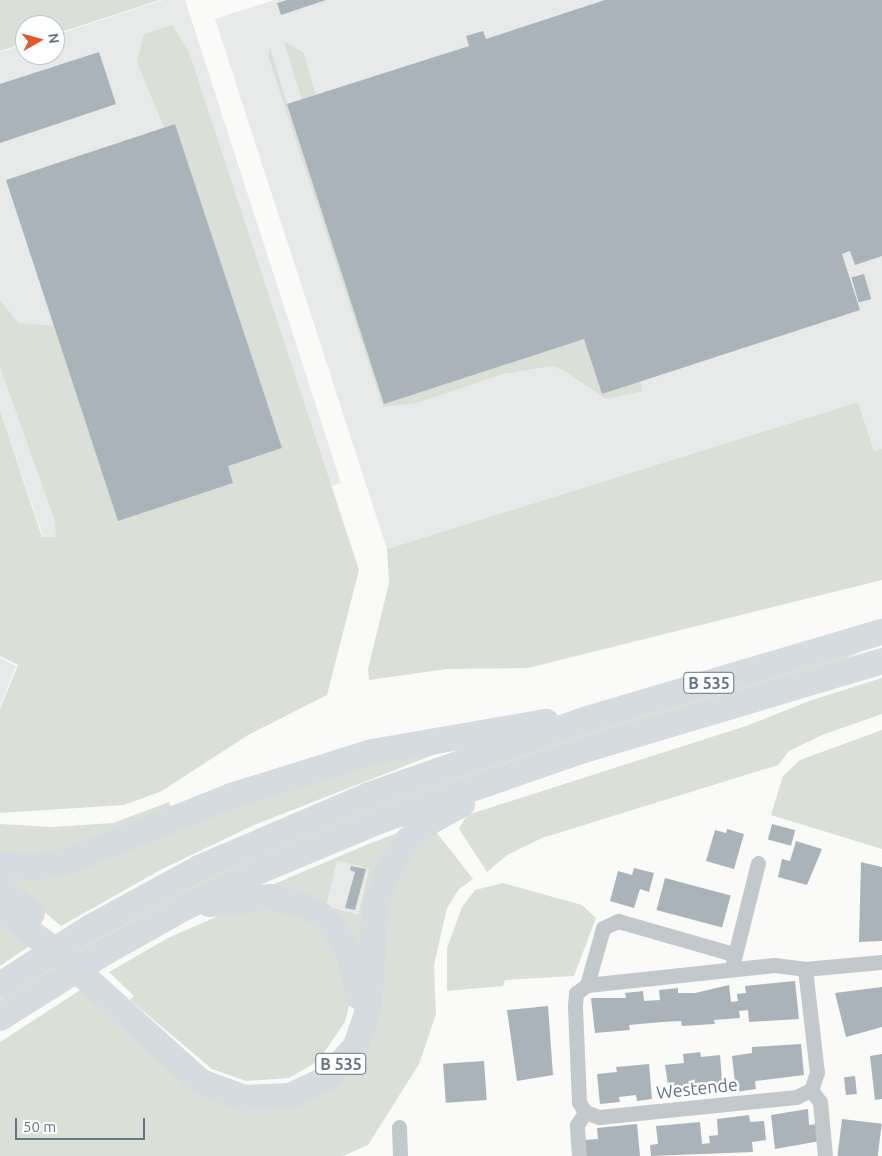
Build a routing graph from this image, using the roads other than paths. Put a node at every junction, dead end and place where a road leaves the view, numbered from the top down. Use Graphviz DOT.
graph roads {
  1 [pos="882,632"];
  2 [pos="882,661"];
  3 [pos="584,720"];
  4 [pos="525,770"];
  5 [pos="758,862"];
  6 [pos="0,865"];
  7 [pos="0,888"];
  8 [pos="186,908"];
  9 [pos="0,910"];
  10 [pos="37,927"];
  11 [pos="733,954"];
  12 [pos="882,962"];
  13 [pos="805,969"];
  14 [pos="733,970"];
  15 [pos="0,985"];
  16 [pos="588,985"];
  17 [pos="102,986"];
  18 [pos="0,1018"];
  19 [pos="811,1090"];
  20 [pos="585,1112"];
  21 [pos="399,1127"];
  22 [pos="400,1156"];
  23 [pos="579,1156"];
  24 [pos="825,1156"];
  1 -- 3 [label="highway, B 535"];
  2 -- 4 [label="highway, B 535"];
  3 -- 6 [label="highway, B 535"];
  3 -- 15 [label="highway, B 535"];
  4 -- 8 [label="highway, B 535"];
  4 -- 17 [label="highway, B 535"];
  5 -- 11 [label="street"];
  7 -- 10 [label="highway, B 535"];
  8 -- 17 [label="highway, B 535"];
  8 -- 18 [label="highway, B 535"];
  9 -- 10 [label="highway, B 535"];
  10 -- 17 [label="highway, B 535"];
  11 -- 14 [label="street"];
  11 -- 16 [label="street"];
  12 -- 13 [label="street"];
  13 -- 14 [label="street"];
  13 -- 19 [label="street"];
  14 -- 16 [label="street"];
  16 -- 20 [label="street"];
  19 -- 20 [label="street, Westende"];
  19 -- 24 [label="street"];
  20 -- 23 [label="street"];
  21 -- 22 [label="street"];
}
